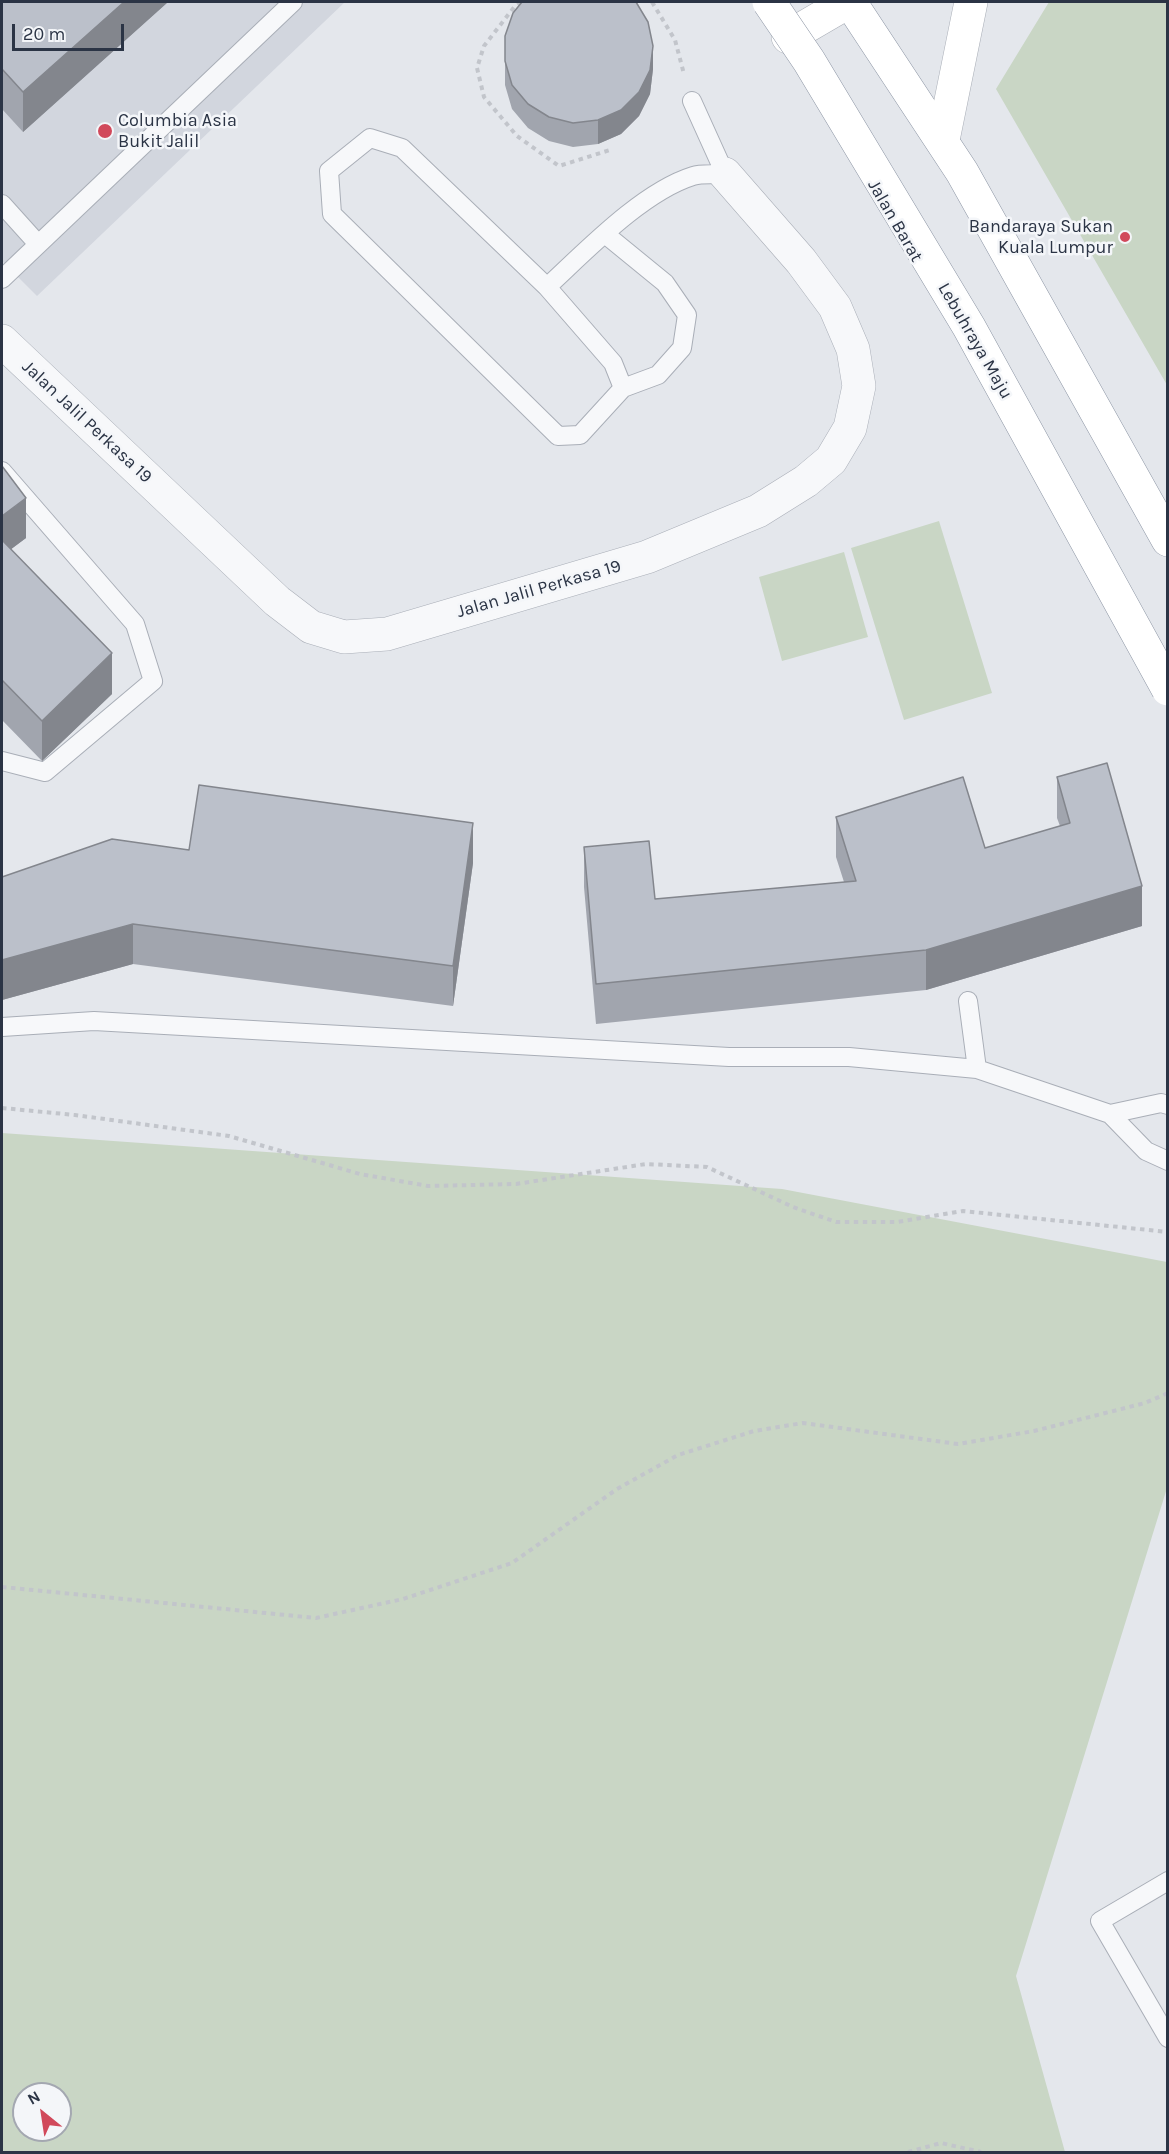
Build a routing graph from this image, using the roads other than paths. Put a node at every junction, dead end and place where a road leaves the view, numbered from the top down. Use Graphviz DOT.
graph roads {
  1 [pos="293,2"];
  2 [pos="767,2"];
  3 [pos="849,2"];
  4 [pos="865,2"];
  5 [pos="971,2"];
  6 [pos="788,37"];
  7 [pos="692,101"];
  8 [pos="944,135"];
  9 [pos="725,174"];
  10 [pos="2,204"];
  11 [pos="605,234"];
  12 [pos="38,244"];
  13 [pos="2,279"];
  14 [pos="547,287"];
  15 [pos="2,341"];
  16 [pos="623,388"];
  17 [pos="2,471"];
  18 [pos="1167,512"];
  19 [pos="1167,540"];
  20 [pos="1167,690"];
  21 [pos="2,761"];
  22 [pos="968,1001"];
  23 [pos="2,1027"];
  24 [pos="977,1069"];
  25 [pos="1167,1105"];
  26 [pos="1110,1114"];
  27 [pos="1167,1161"];
  28 [pos="1167,1881"];
  29 [pos="1167,2038"];
  1 -- 12 [label="lane"];
  2 -- 6 [label="main road, Jalan Barat"];
  2 -- 20 [label="main road, Lebuhraya Maju, bridge"];
  3 -- 6 [label="main road"];
  3 -- 19 [label="main road"];
  4 -- 8 [label="main road"];
  5 -- 8 [label="main road"];
  6 -- 20 [label="main road, Jalan Barat"];
  7 -- 9 [label="lane"];
  8 -- 18 [label="main road"];
  9 -- 11 [label="lane"];
  9 -- 15 [label="street, Jalan Jalil Perkasa 19"];
  10 -- 12 [label="lane"];
  11 -- 14 [label="lane"];
  11 -- 16 [label="lane"];
  12 -- 13 [label="lane"];
  14 -- 16 [label="lane"];
  14 -- 16 [label="lane"];
  17 -- 21 [label="lane"];
  22 -- 24 [label="lane"];
  23 -- 24 [label="lane"];
  24 -- 26 [label="lane"];
  25 -- 26 [label="lane"];
  26 -- 27 [label="lane"];
  28 -- 29 [label="lane"];
}
